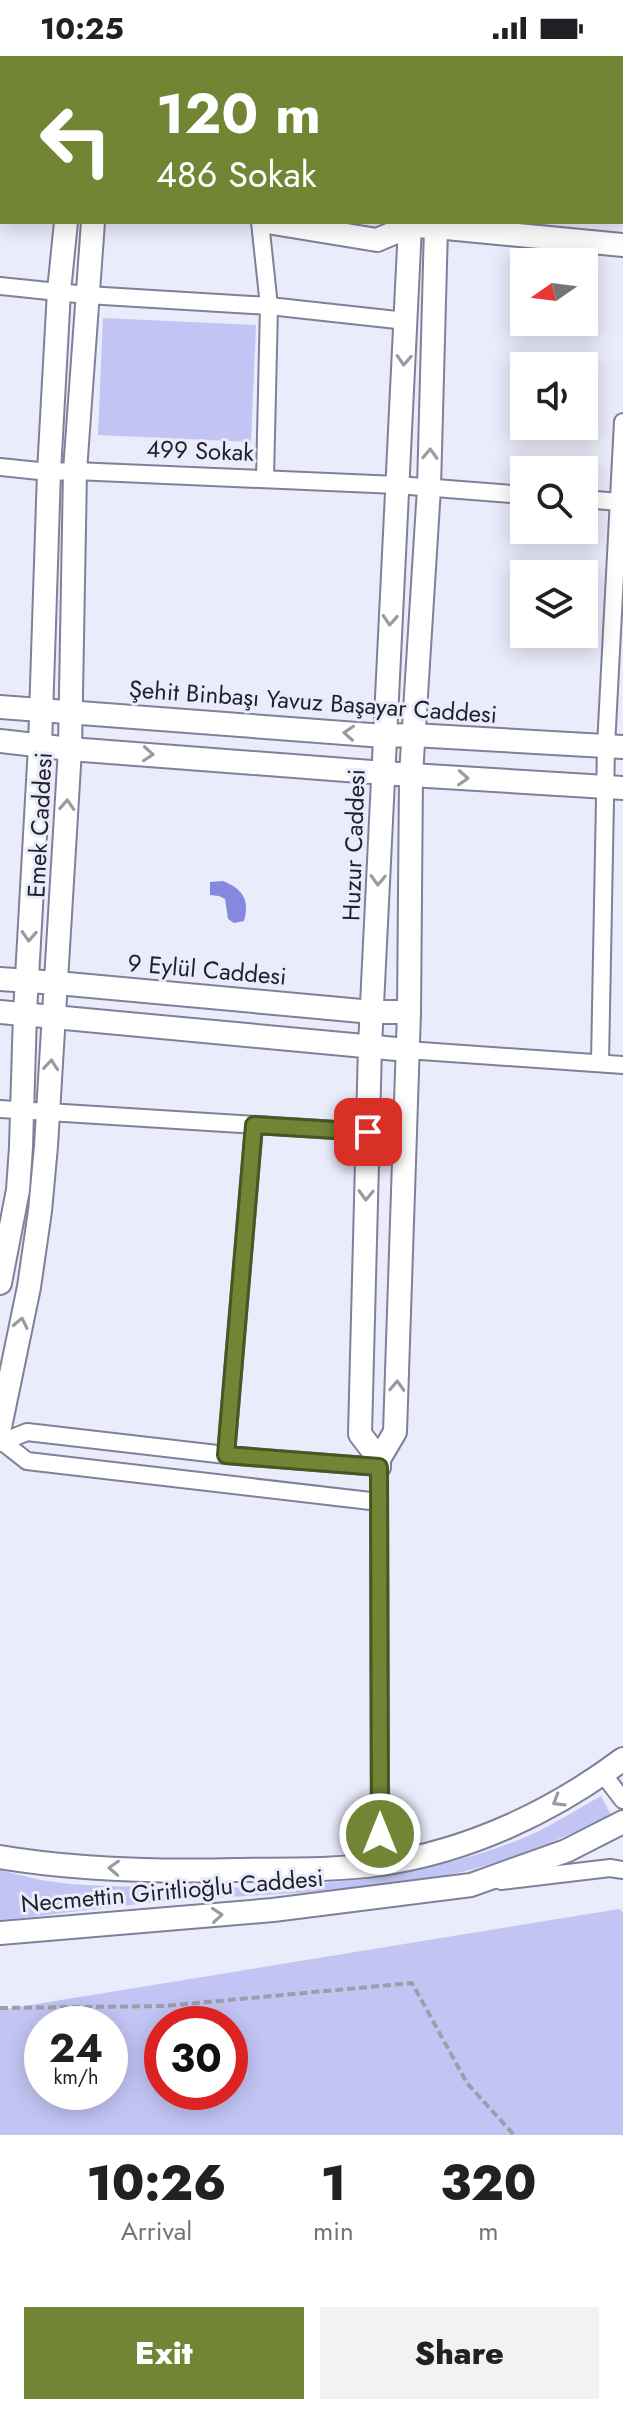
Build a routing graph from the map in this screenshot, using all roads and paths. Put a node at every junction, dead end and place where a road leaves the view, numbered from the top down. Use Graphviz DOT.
graph roads {
  1 [pos="66,224"];
  2 [pos="93,224"];
  3 [pos="260,224"];
  4 [pos="279,224"];
  5 [pos="406,224"];
  6 [pos="436,224"];
  7 [pos="623,245"];
  8 [pos="0,286"];
  9 [pos="59,291"];
  10 [pos="87,295"];
  11 [pos="269,306"];
  12 [pos="406,321"];
  13 [pos="623,422"];
  14 [pos="0,467"];
  15 [pos="75,471"];
  16 [pos="49,472"];
  17 [pos="265,478"];
  18 [pos="397,485"];
  19 [pos="429,488"];
  20 [pos="510,494"];
  21 [pos="598,500"];
  22 [pos="619,502"];
  23 [pos="0,707"];
  24 [pos="41,710"];
  25 [pos="71,712"];
  26 [pos="413,735"];
  27 [pos="384,736"];
  28 [pos="0,741"];
  29 [pos="40,746"];
  30 [pos="614,746"];
  31 [pos="70,749"];
  32 [pos="383,772"];
  33 [pos="411,775"];
  34 [pos="615,787"];
  35 [pos="0,979"];
  36 [pos="27,981"];
  37 [pos="57,983"];
  38 [pos="0,1012"];
  39 [pos="372,1012"];
  40 [pos="409,1012"];
  41 [pos="25,1013"];
  42 [pos="55,1016"];
  43 [pos="370,1046"];
  44 [pos="407,1050"];
  45 [pos="600,1062"];
  46 [pos="623,1065"];
  47 [pos="11,1110"];
  48 [pos="46,1112"];
  49 [pos="254,1125"];
  50 [pos="368,1132"];
  51 [pos="0,1283"];
  52 [pos="1,1437"];
  53 [pos="226,1455"];
  54 [pos="379,1463"];
  55 [pos="379,1502"];
  56 [pos="623,1759"];
  57 [pos="603,1774"];
  58 [pos="623,1800"];
  59 [pos="623,1822"];
  60 [pos="0,1857"];
  61 [pos="380,1864"];
  62 [pos="623,1870"];
  63 [pos="471,1885"];
  64 [pos="78,1927"];
  65 [pos="0,1933"];
  66 [pos="0,1946"];
  67 [pos="0,2008"];
  68 [pos="514,2135"];
  1 -- 9 [label="street, Emek Caddesi"];
  2 -- 10 [label="street, Emek Caddesi"];
  3 -- 11 [label="street"];
  4 -- 5 [label="street"];
  5 -- 6 [label="street"];
  5 -- 12 [label="street, Huzur Caddesi"];
  6 -- 7 [label="street"];
  19 -- 6 [label="street, one-way"];
  8 -- 9 [label="street"];
  9 -- 10 [label="street"];
  9 -- 16 [label="street, Emek Caddesi"];
  10 -- 11 [label="street"];
  10 -- 15 [label="street, Emek Caddesi"];
  11 -- 12 [label="street"];
  11 -- 17 [label="street"];
  12 -- 18 [label="street, Huzur Caddesi, one-way"];
  13 -- 22 [label="street"];
  14 -- 16 [label="street, 499 Sokak"];
  15 -- 16 [label="street, 499 Sokak"];
  15 -- 17 [label="street, 499 Sokak"];
  15 -- 25 [label="street, Emek Caddesi"];
  16 -- 24 [label="street, Emek Caddesi"];
  17 -- 18 [label="street, 499 Sokak"];
  18 -- 19 [label="street, 499 Sokak"];
  18 -- 27 [label="street, Huzur Caddesi, one-way"];
  19 -- 20 [label="street, 499 Sokak"];
  19 -- 26 [label="street"];
  21 -- 22 [label="street"];
  22 -- 30 [label="street"];
  23 -- 24 [label="street, Şehit Binbaşı Yavuz Başayar Caddesi"];
  24 -- 25 [label="street, Şehit Binbaşı Yavuz Başayar Caddesi"];
  24 -- 29 [label="street, Emek Caddesi"];
  27 -- 25 [label="street, Şehit Binbaşı Yavuz Başayar Caddesi, one-way"];
  25 -- 31 [label="street, Emek Caddesi"];
  26 -- 27 [label="street, Şehit Binbaşı Yavuz Başayar Caddesi"];
  26 -- 30 [label="street, Şehit Binbaşı Yavuz Başayar Caddesi"];
  26 -- 33 [label="street"];
  27 -- 32 [label="street, Huzur Caddesi"];
  28 -- 29 [label="street"];
  29 -- 31 [label="street"];
  29 -- 36 [label="street, Emek Caddesi, one-way"];
  30 -- 34 [label="street"];
  31 -- 32 [label="street, one-way"];
  37 -- 31 [label="street, Emek Caddesi, one-way"];
  32 -- 33 [label="street"];
  32 -- 39 [label="street, Huzur Caddesi, one-way"];
  33 -- 34 [label="street, one-way"];
  33 -- 40 [label="street"];
  34 -- 45 [label="street"];
  35 -- 36 [label="street, 9 Eylül Caddesi"];
  36 -- 37 [label="street, 9 Eylül Caddesi"];
  36 -- 41 [label="street, Emek Caddesi"];
  37 -- 39 [label="street, 9 Eylül Caddesi"];
  37 -- 42 [label="street, Emek Caddesi"];
  38 -- 41 [label="street"];
  39 -- 40 [label="street, 9 Eylül Caddesi"];
  39 -- 43 [label="street, Huzur Caddesi"];
  40 -- 44 [label="street"];
  41 -- 42 [label="street"];
  41 -- 47 [label="street, Emek Caddesi"];
  42 -- 43 [label="street"];
  48 -- 42 [label="street, Emek Caddesi, one-way"];
  43 -- 44 [label="street"];
  43 -- 50 [label="street, Huzur Caddesi"];
  44 -- 45 [label="street"];
  54 -- 44 [label="street, one-way"];
  45 -- 46 [label="street"];
  47 -- 48 [label="street"];
  47 -- 51 [label="street, Emek Caddesi"];
  48 -- 49 [label="street"];
  52 -- 48 [label="street, Emek Caddesi, one-way"];
  49 -- 50 [label="street"];
  49 -- 53 [label="street"];
  50 -- 54 [label="street, Huzur Caddesi, one-way"];
  52 -- 53 [label="street"];
  52 -- 55 [label="street"];
  53 -- 54 [label="street"];
  54 -- 55 [label="street"];
  55 -- 61 [label="street"];
  56 -- 57 [label="street, Necmettin Giritlioğlu Caddesi"];
  57 -- 58 [label="street"];
  57 -- 61 [label="street, Necmettin Giritlioğlu Caddesi, one-way"];
  59 -- 63 [label="street, Necmettin Giritlioğlu Caddesi"];
  61 -- 60 [label="street, Necmettin Giritlioğlu Caddesi, one-way"];
  62 -- 63 [label="street"];
  64 -- 63 [label="street, Necmettin Giritlioğlu Caddesi, one-way"];
  64 -- 65 [label="street, Necmettin Giritlioğlu Caddesi"];
  64 -- 66 [label="street"];
  67 -- 68 [label="path"];
}
